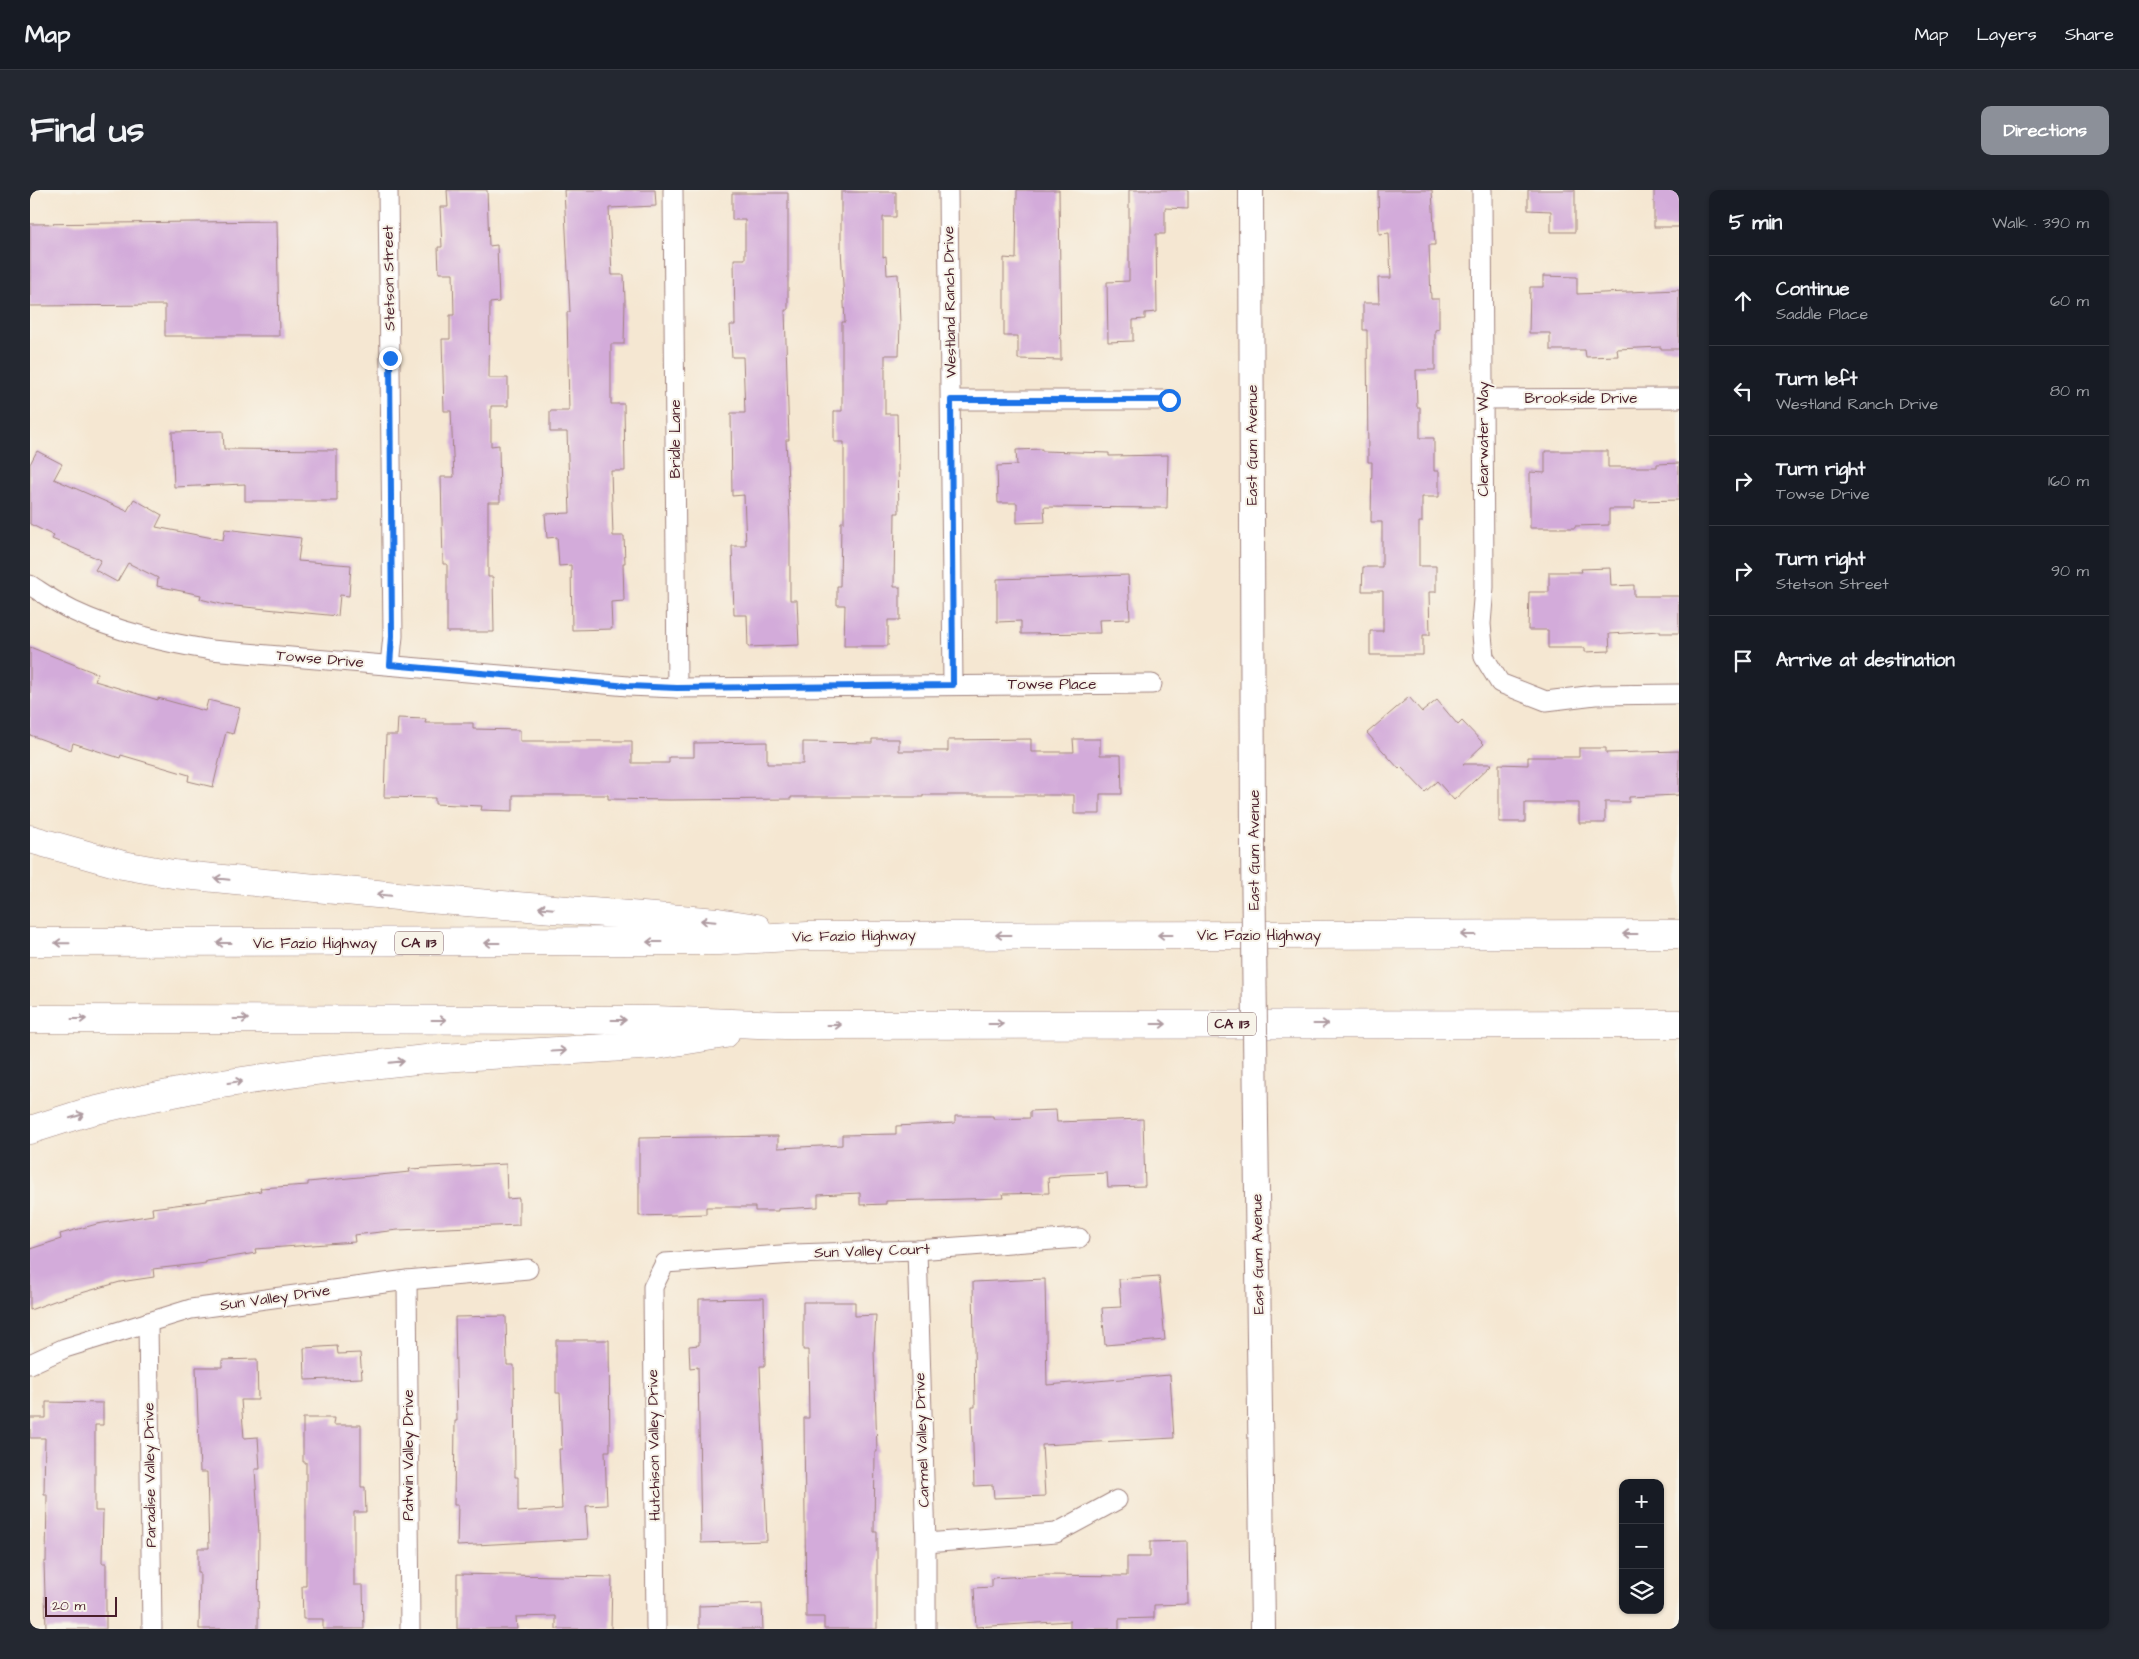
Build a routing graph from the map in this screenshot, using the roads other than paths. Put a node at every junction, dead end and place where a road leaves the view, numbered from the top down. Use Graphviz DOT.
graph roads {
  1 [pos="388,190"];
  2 [pos="674,190"];
  3 [pos="948,190"];
  4 [pos="1251,190"];
  5 [pos="1482,190"];
  6 [pos="1679,398"];
  7 [pos="1483,399"];
  8 [pos="951,400"];
  9 [pos="1169,400"];
  10 [pos="30,586"];
  11 [pos="390,665"];
  12 [pos="1152,684"];
  13 [pos="953,685"];
  14 [pos="677,688"];
  15 [pos="1679,694"];
  16 [pos="30,839"];
  17 [pos="1679,934"];
  18 [pos="808,936"];
  19 [pos="30,942"];
  20 [pos="30,1019"];
  21 [pos="785,1024"];
  22 [pos="1679,1024"];
  23 [pos="30,1130"];
  24 [pos="1079,1238"];
  25 [pos="917,1250"];
  26 [pos="665,1263"];
  27 [pos="528,1269"];
  28 [pos="407,1280"];
  29 [pos="148,1322"];
  30 [pos="30,1364"];
  31 [pos="1118,1500"];
  32 [pos="926,1543"];
  33 [pos="152,1629"];
  34 [pos="410,1629"];
  35 [pos="656,1629"];
  36 [pos="926,1629"];
  37 [pos="1263,1629"];
  1 -- 11 [label="street, Stetson Street"];
  2 -- 14 [label="street, Bridle Lane"];
  3 -- 8 [label="street, Westland Ranch Drive"];
  4 -- 37 [label="street, East Gum Avenue, bridge"];
  5 -- 7 [label="street, Clearwater Way"];
  6 -- 7 [label="street, Brookside Drive"];
  7 -- 15 [label="street, Clearwater Way"];
  8 -- 9 [label="street"];
  8 -- 13 [label="street, Westland Ranch Drive"];
  10 -- 11 [label="street, Towse Drive"];
  11 -- 14 [label="street, Towse Drive"];
  12 -- 13 [label="street, Towse Place"];
  13 -- 14 [label="street, Towse Drive"];
  18 -- 16 [label="highway, one-way"];
  17 -- 18 [label="highway, Vic Fazio Highway / CA 113, one-way"];
  18 -- 19 [label="highway, Vic Fazio Highway / CA 113, one-way"];
  20 -- 21 [label="highway, CA 113, one-way"];
  21 -- 22 [label="highway, CA 113, one-way"];
  23 -- 21 [label="highway, one-way"];
  24 -- 25 [label="street, Sun Valley Court"];
  25 -- 26 [label="street, Sun Valley Court"];
  25 -- 32 [label="street, Carmel Valley Drive"];
  26 -- 35 [label="street, Hutchison Valley Drive"];
  27 -- 28 [label="street, Sun Valley Drive"];
  28 -- 29 [label="street, Sun Valley Drive"];
  28 -- 34 [label="street, Patwin Valley Drive"];
  29 -- 30 [label="street, Sun Valley Drive"];
  29 -- 33 [label="street, Paradise Valley Drive"];
  31 -- 32 [label="street"];
  32 -- 36 [label="street, Carmel Valley Drive"];
}
